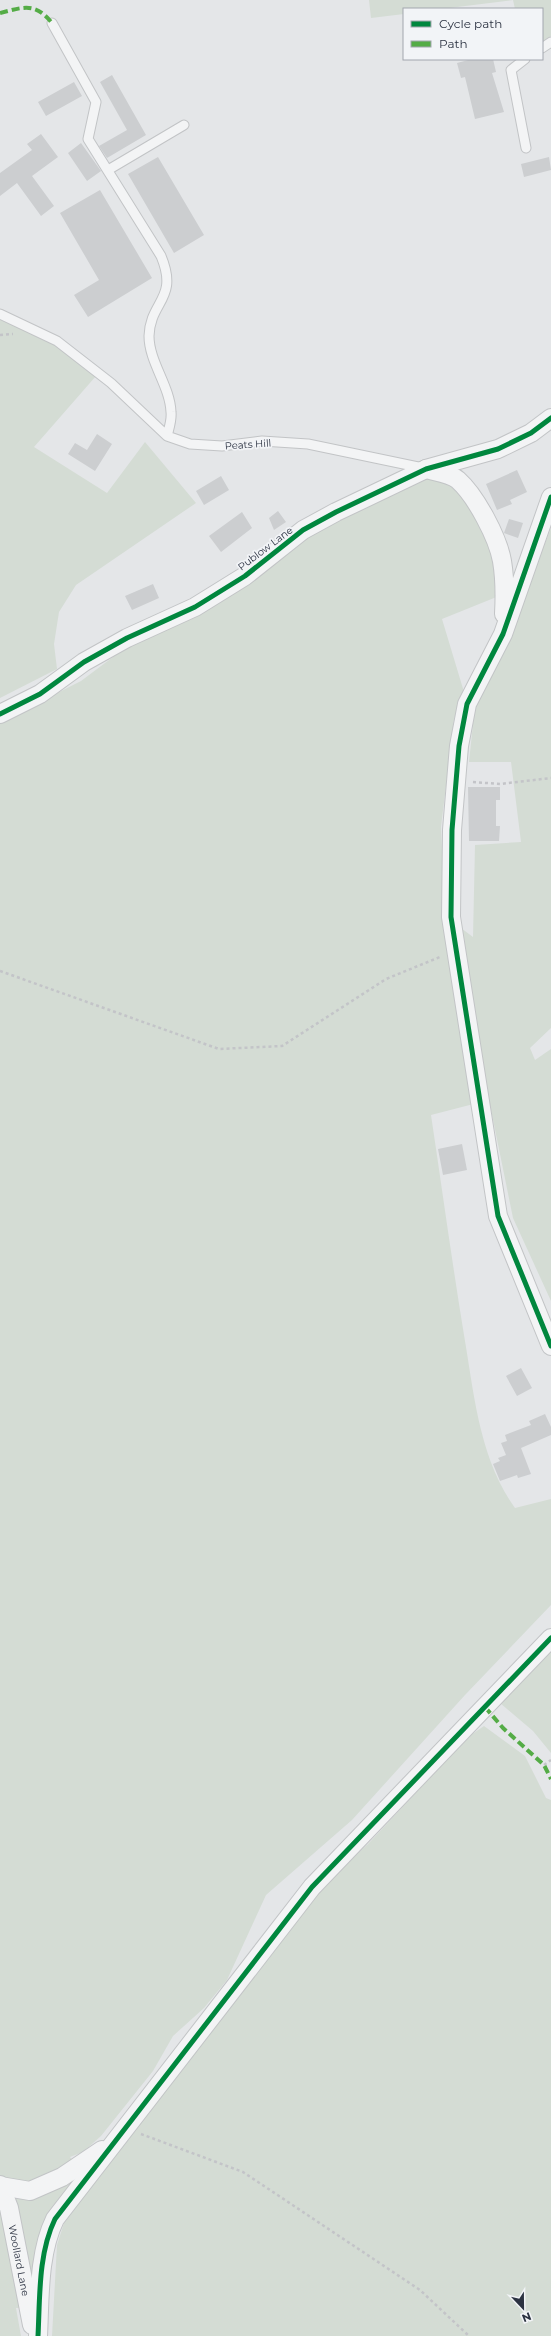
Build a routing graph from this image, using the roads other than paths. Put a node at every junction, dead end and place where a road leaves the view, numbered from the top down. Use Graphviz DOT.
graph roads {
  1 [pos="52,23"];
  2 [pos="524,60"];
  3 [pos="184,125"];
  4 [pos="526,148"];
  5 [pos="108,170"];
  6 [pos="0,314"];
  7 [pos="551,418"];
  8 [pos="167,436"];
  9 [pos="426,469"];
  10 [pos="551,497"];
  11 [pos="502,634"];
  12 [pos="0,714"];
  13 [pos="551,1346"];
  14 [pos="551,1638"];
  15 [pos="126,2130"];
  16 [pos="0,2185"];
  17 [pos="34,2336"];
  18 [pos="38,2336"];
  1 -- 5 [label="lane"];
  2 -- 4 [label="lane"];
  3 -- 5 [label="lane"];
  5 -- 8 [label="lane"];
  6 -- 8 [label="lane, Peats Hill"];
  7 -- 9 [label="street, Publow Lane"];
  8 -- 9 [label="lane, Peats Hill"];
  9 -- 11 [label="street"];
  9 -- 12 [label="street, Publow Lane"];
  10 -- 11 [label="street"];
  11 -- 13 [label="street"];
  14 -- 15 [label="street"];
  15 -- 16 [label="street"];
  15 -- 18 [label="street"];
  16 -- 17 [label="street, Woollard Lane"];
}
